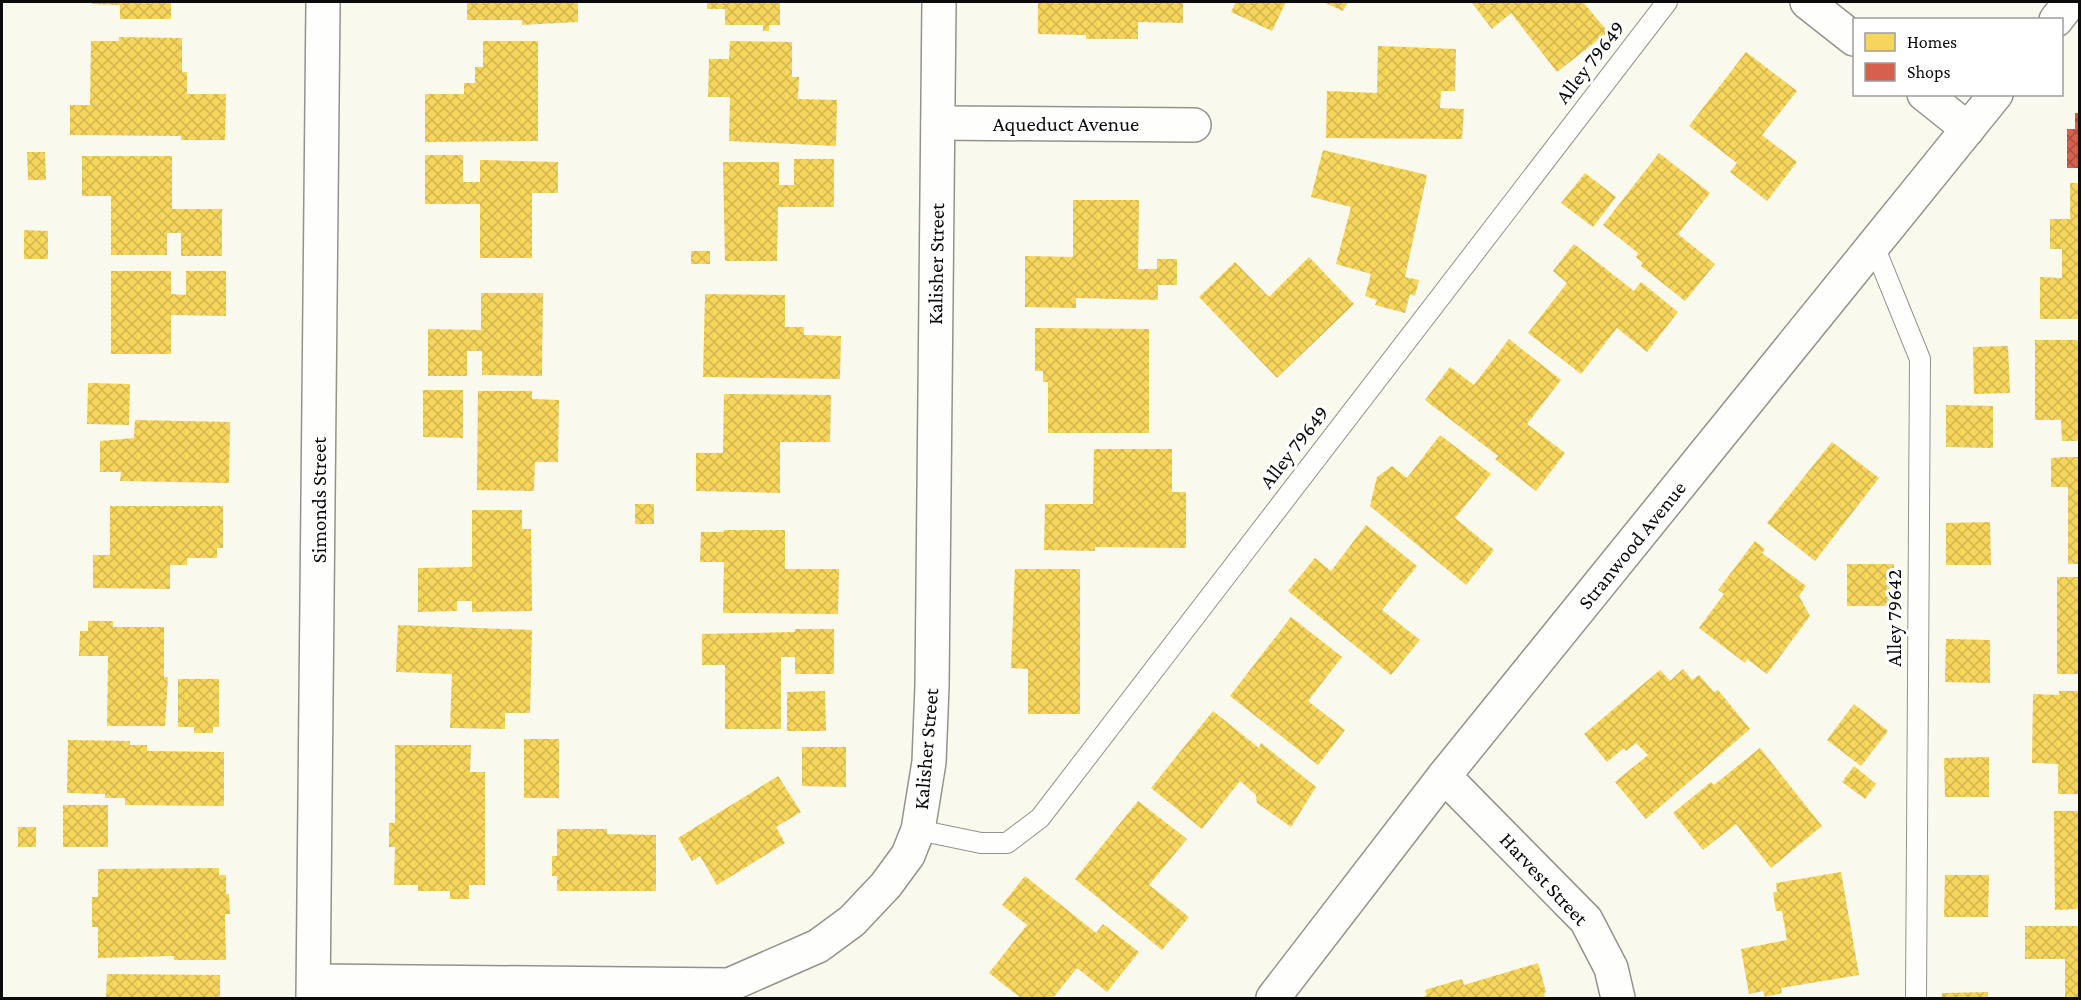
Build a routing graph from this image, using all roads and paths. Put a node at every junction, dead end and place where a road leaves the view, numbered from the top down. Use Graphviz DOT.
graph roads {
  1 [pos="323,2"];
  2 [pos="939,2"];
  3 [pos="1667,2"];
  4 [pos="1807,2"];
  5 [pos="2070,2"];
  6 [pos="2058,18"];
  7 [pos="1853,38"];
  8 [pos="1927,96"];
  9 [pos="1994,96"];
  10 [pos="938,123"];
  11 [pos="1194,125"];
  12 [pos="1968,129"];
  13 [pos="1874,246"];
  14 [pos="1444,776"];
  15 [pos="918,830"];
  16 [pos="314,990"];
  17 [pos="1273,999"];
  18 [pos="1618,999"];
  19 [pos="1916,999"];
  1 -- 16 [label="street, Simonds Street"];
  2 -- 10 [label="street, Kalisher Street"];
  3 -- 15 [label="lane, Alley 79649"];
  4 -- 7 [label="street"];
  5 -- 6 [label="street"];
  8 -- 12 [label="street"];
  9 -- 12 [label="street, Stranwood Avenue"];
  10 -- 11 [label="street, Aqueduct Avenue"];
  10 -- 15 [label="street, Kalisher Street"];
  12 -- 13 [label="street, Stranwood Avenue"];
  13 -- 14 [label="street, Stranwood Avenue"];
  13 -- 19 [label="lane, Alley 79642"];
  14 -- 17 [label="street, Stranwood Avenue"];
  14 -- 18 [label="street, Harvest Street"];
  15 -- 16 [label="street, Kalisher Street"];
}
